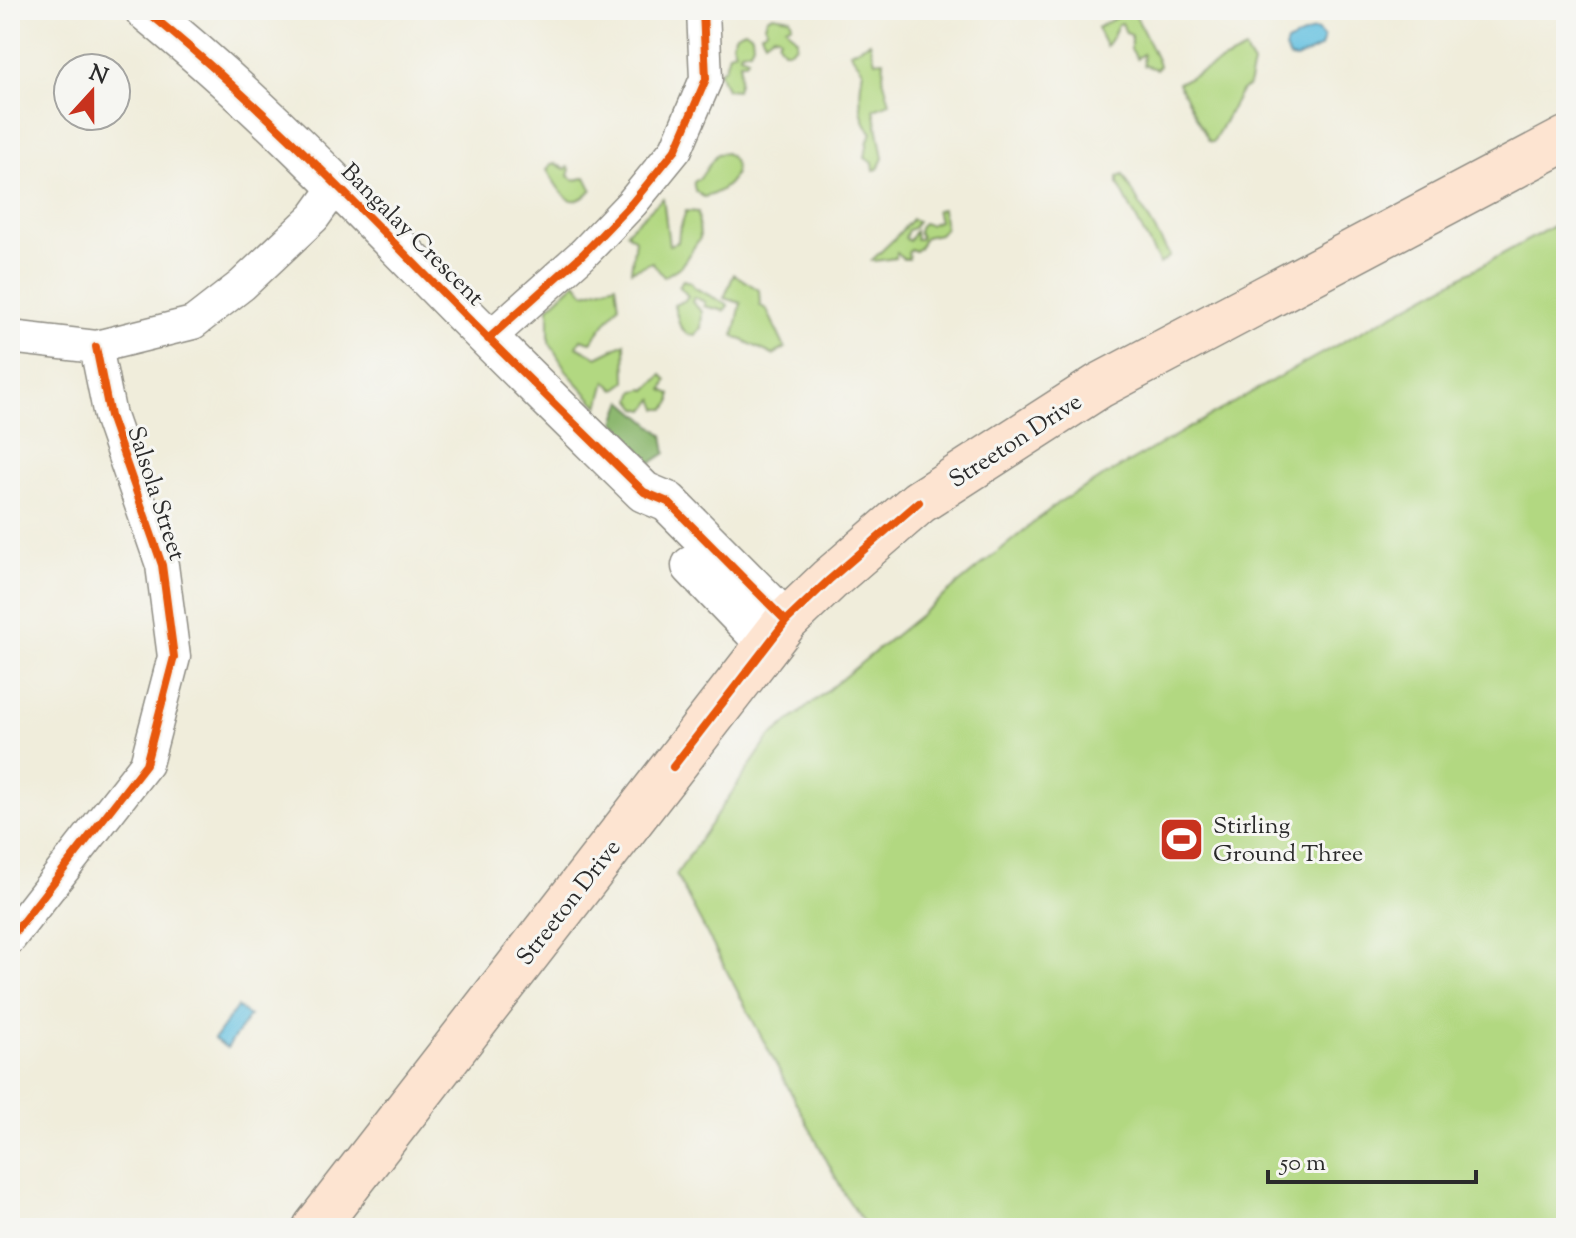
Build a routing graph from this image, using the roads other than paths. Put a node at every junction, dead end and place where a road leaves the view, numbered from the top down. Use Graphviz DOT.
graph roads {
  1 [pos="145,10"];
  2 [pos="703,10"];
  3 [pos="1566,139"];
  4 [pos="337,185"];
  5 [pos="10,337"];
  6 [pos="488,339"];
  7 [pos="96,347"];
  8 [pos="777,633"];
  9 [pos="10,938"];
  10 [pos="315,1228"];
  1 -- 4 [label="street, Bangalay Crescent"];
  2 -- 6 [label="street"];
  3 -- 8 [label="main road, Streeton Drive"];
  4 -- 6 [label="street, Bangalay Crescent"];
  4 -- 7 [label="street"];
  5 -- 7 [label="street"];
  6 -- 8 [label="street, Bangalay Crescent"];
  7 -- 9 [label="street, Salsola Street"];
  8 -- 10 [label="main road, Streeton Drive"];
}
